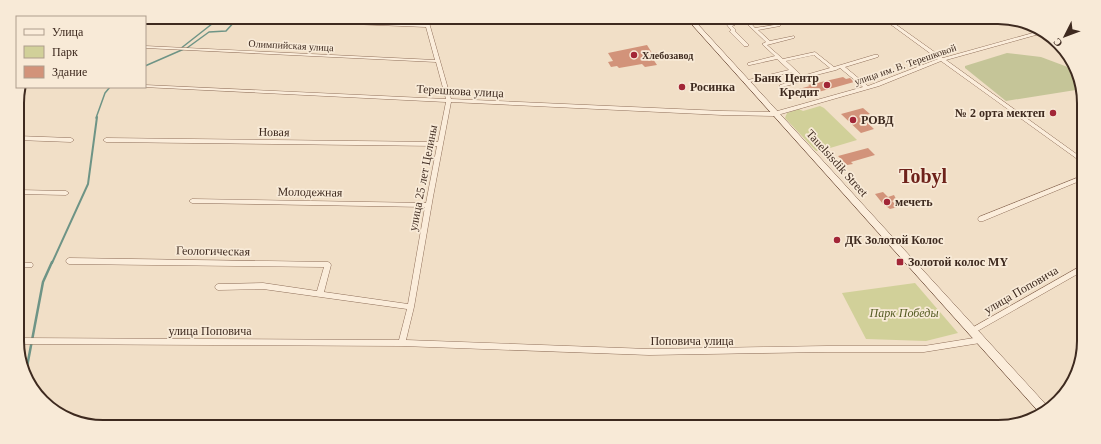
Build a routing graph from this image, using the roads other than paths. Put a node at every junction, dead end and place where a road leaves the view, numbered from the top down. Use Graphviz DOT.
graph roads {
  1 [pos="369,24"];
  2 [pos="695,24"];
  3 [pos="733,24"];
  4 [pos="749,24"];
  5 [pos="778,24"];
  6 [pos="892,24"];
  7 [pos="428,26"];
  8 [pos="755,29"];
  9 [pos="1036,33"];
  10 [pos="792,37"];
  11 [pos="769,43"];
  12 [pos="746,45"];
  13 [pos="146,47"];
  14 [pos="876,56"];
  15 [pos="778,57"];
  16 [pos="941,60"];
  17 [pos="437,61"];
  18 [pos="782,61"];
  19 [pos="750,64"];
  20 [pos="841,66"];
  21 [pos="834,69"];
  22 [pos="792,70"];
  23 [pos="800,78"];
  24 [pos="746,82"];
  25 [pos="146,86"];
  26 [pos="782,86"];
  27 [pos="866,88"];
  28 [pos="449,100"];
  29 [pos="774,114"];
  30 [pos="24,138"];
  31 [pos="71,140"];
  32 [pos="106,140"];
  33 [pos="441,144"];
  34 [pos="1077,156"];
  35 [pos="1077,180"];
  36 [pos="24,192"];
  37 [pos="66,192"];
  38 [pos="192,201"];
  39 [pos="428,205"];
  40 [pos="981,219"];
  41 [pos="69,261"];
  42 [pos="24,265"];
  43 [pos="30,265"];
  44 [pos="1077,271"];
  45 [pos="218,287"];
  46 [pos="320,293"];
  47 [pos="411,307"];
  48 [pos="972,331"];
  49 [pos="980,340"];
  50 [pos="24,341"];
  51 [pos="402,342"];
  52 [pos="1041,407"];
  1 -- 7 [label="street"];
  2 -- 24 [label="street, Tauelsisdik Street"];
  3 -- 12 [label="street"];
  4 -- 8 [label="street"];
  5 -- 8 [label="street"];
  6 -- 16 [label="street"];
  7 -- 17 [label="street, улица 25 лет Целины"];
  8 -- 11 [label="street"];
  9 -- 16 [label="street, улица им. В. Терешковой"];
  10 -- 11 [label="street"];
  11 -- 15 [label="street"];
  13 -- 17 [label="street, Олимпийская улица"];
  14 -- 20 [label="street"];
  15 -- 18 [label="street"];
  15 -- 19 [label="street"];
  16 -- 27 [label="street, улица им. В. Терешковой"];
  16 -- 34 [label="street"];
  17 -- 28 [label="street, улица 25 лет Целины"];
  18 -- 21 [label="street"];
  18 -- 22 [label="street"];
  20 -- 21 [label="street"];
  20 -- 27 [label="street"];
  21 -- 23 [label="street"];
  22 -- 23 [label="street"];
  22 -- 24 [label="street"];
  23 -- 26 [label="street"];
  24 -- 29 [label="street, Tauelsisdik Street"];
  25 -- 28 [label="street, Терешкова улица"];
  27 -- 29 [label="street, улица им. В. Терешковой"];
  28 -- 29 [label="street, Терешкова улица"];
  28 -- 33 [label="street, улица 25 лет Целины"];
  29 -- 48 [label="street, Tauelsisdik Street"];
  30 -- 31 [label="street"];
  32 -- 33 [label="street, Новая"];
  33 -- 39 [label="street, улица 25 лет Целины"];
  35 -- 40 [label="street"];
  36 -- 37 [label="street"];
  38 -- 39 [label="street, Молодежная"];
  39 -- 47 [label="street, улица 25 лет Целины"];
  41 -- 46 [label="street, Геологическая"];
  42 -- 43 [label="street"];
  44 -- 48 [label="street, улица Поповича"];
  45 -- 46 [label="street"];
  46 -- 47 [label="street"];
  47 -- 51 [label="street, улица 25 лет Целины"];
  48 -- 49 [label="street, Tauelsisdik Street"];
  49 -- 51 [label="street, Поповича улица"];
  49 -- 52 [label="street, Tauelsisdik Street"];
  50 -- 51 [label="street, улица Поповича"];
}
